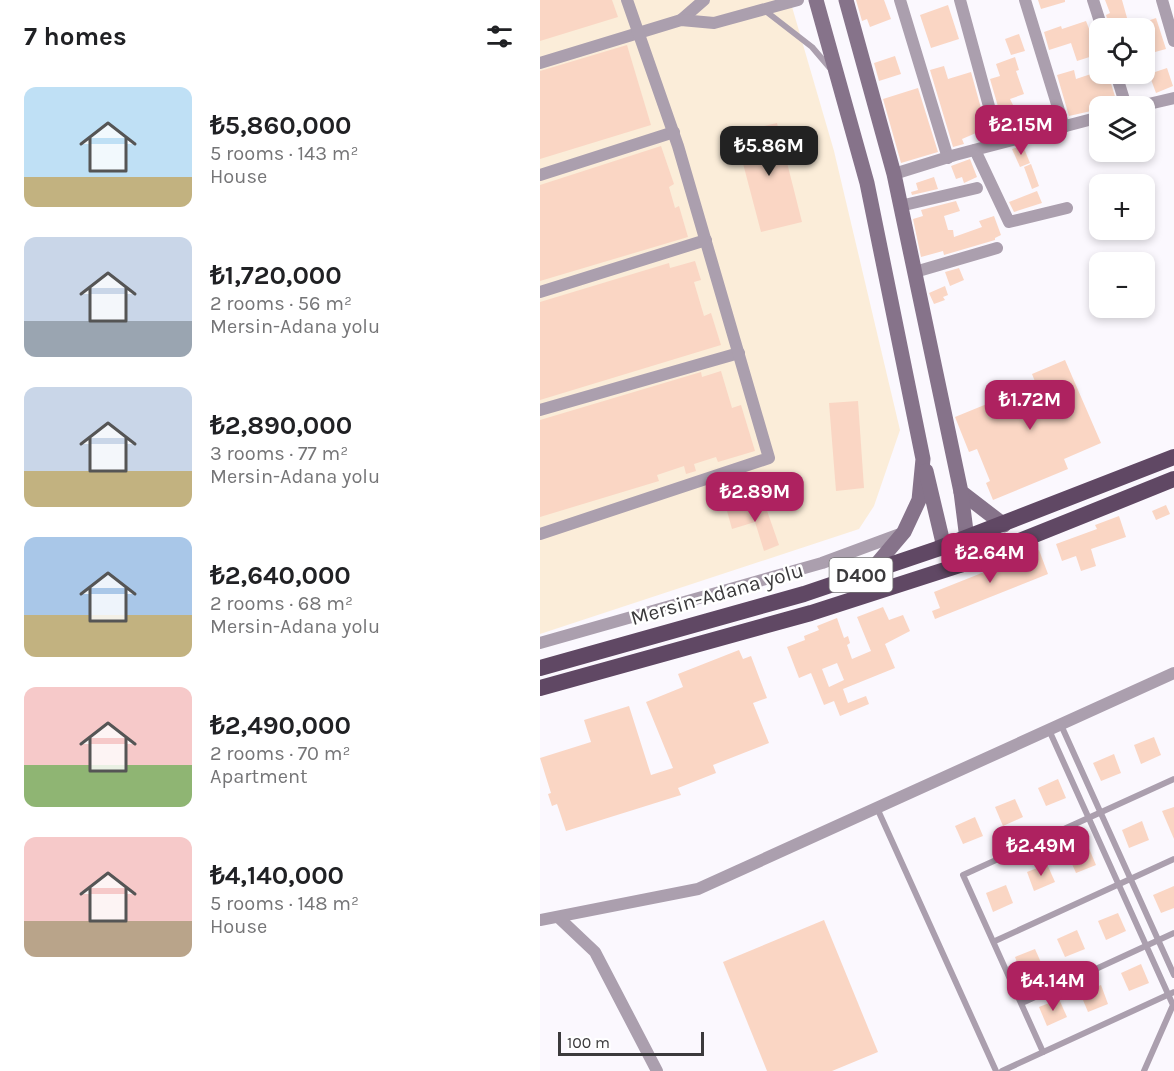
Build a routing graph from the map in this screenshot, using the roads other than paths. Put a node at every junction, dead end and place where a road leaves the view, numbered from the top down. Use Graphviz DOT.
graph roads {
  1 [pos="627,0"];
  2 [pos="704,0"];
  3 [pos="798,0"];
  4 [pos="816,0"];
  5 [pos="846,0"];
  6 [pos="900,0"];
  7 [pos="960,0"];
  8 [pos="1025,0"];
  9 [pos="1094,0"];
  10 [pos="1162,0"];
  11 [pos="762,9"];
  12 [pos="1099,18"];
  13 [pos="681,20"];
  14 [pos="638,33"];
  15 [pos="1174,41"];
  16 [pos="540,63"];
  17 [pos="837,80"];
  18 [pos="1174,98"];
  19 [pos="1155,102"];
  20 [pos="1089,120"];
  21 [pos="1064,127"];
  22 [pos="674,132"];
  23 [pos="999,143"];
  24 [pos="975,150"];
  25 [pos="948,158"];
  26 [pos="894,174"];
  27 [pos="540,175"];
  28 [pos="977,188"];
  29 [pos="900,206"];
  30 [pos="1067,208"];
  31 [pos="706,240"];
  32 [pos="997,248"];
  33 [pos="915,272"];
  34 [pos="540,292"];
  35 [pos="739,353"];
  36 [pos="540,410"];
  37 [pos="1174,458"];
  38 [pos="924,459"];
  39 [pos="1174,479"];
  40 [pos="961,492"];
  41 [pos="1004,525"];
  42 [pos="904,532"];
  43 [pos="540,534"];
  44 [pos="967,539"];
  45 [pos="944,547"];
  46 [pos="960,565"];
  47 [pos="870,572"];
  48 [pos="540,643"];
  49 [pos="540,668"];
  50 [pos="1174,673"];
  51 [pos="540,688"];
  52 [pos="1055,727"];
  53 [pos="1174,779"];
  54 [pos="877,808"];
  55 [pos="1101,812"];
  56 [pos="1089,818"];
  57 [pos="1174,859"];
  58 [pos="1131,879"];
  59 [pos="1119,884"];
  60 [pos="558,917"];
  61 [pos="540,920"];
  62 [pos="1174,933"];
  63 [pos="1158,940"];
  64 [pos="995,941"];
  65 [pos="1147,946"];
  66 [pos="1174,975"];
  67 [pos="1171,993"];
  68 [pos="1023,1003"];
  69 [pos="1043,1052"];
  70 [pos="657,1071"];
  71 [pos="996,1071"];
  72 [pos="1002,1071"];
  73 [pos="1144,1071"];
  1 -- 14 [label="street"];
  2 -- 13 [label="street"];
  3 -- 11 [label="street"];
  4 -- 17 [label="main road"];
  5 -- 26 [label="main road"];
  6 -- 25 [label="street"];
  7 -- 23 [label="street"];
  8 -- 21 [label="street"];
  9 -- 12 [label="street"];
  10 -- 15 [label="street"];
  11 -- 13 [label="street"];
  11 -- 17 [label="lane"];
  13 -- 14 [label="street"];
  14 -- 16 [label="street"];
  14 -- 22 [label="street"];
  17 -- 38 [label="main road"];
  18 -- 19 [label="street"];
  20 -- 21 [label="street"];
  21 -- 23 [label="street"];
  22 -- 27 [label="street"];
  22 -- 31 [label="street"];
  23 -- 24 [label="street"];
  24 -- 25 [label="street"];
  24 -- 30 [label="street"];
  25 -- 26 [label="street"];
  26 -- 29 [label="main road"];
  28 -- 29 [label="street"];
  29 -- 33 [label="main road"];
  31 -- 34 [label="street"];
  31 -- 35 [label="street"];
  32 -- 33 [label="street"];
  33 -- 40 [label="main road"];
  35 -- 36 [label="street"];
  35 -- 43 [label="street"];
  37 -- 41 [label="highway, Mersin-Adana yolu / D400"];
  38 -- 42 [label="main road"];
  38 -- 45 [label="main road"];
  39 -- 46 [label="highway, Mersin-Adana yolu / D400"];
  40 -- 41 [label="main road"];
  40 -- 44 [label="main road"];
  41 -- 44 [label="highway, Mersin-Adana yolu / D400"];
  42 -- 47 [label="main road"];
  42 -- 48 [label="street"];
  44 -- 45 [label="highway, Mersin-Adana yolu / D400"];
  44 -- 46 [label="main road"];
  45 -- 46 [label="main road"];
  45 -- 47 [label="highway, Mersin-Adana yolu / D400"];
  46 -- 51 [label="highway, Mersin-Adana yolu / D400"];
  47 -- 49 [label="highway, Mersin-Adana yolu / D400"];
  50 -- 52 [label="street"];
  52 -- 54 [label="street"];
  52 -- 55 [label="lane"];
  52 -- 56 [label="lane"];
  53 -- 55 [label="lane"];
  54 -- 60 [label="street"];
  54 -- 71 [label="lane"];
  55 -- 56 [label="lane"];
  55 -- 58 [label="lane"];
  56 -- 59 [label="lane"];
  56 -- 64 [label="lane"];
  57 -- 58 [label="lane"];
  58 -- 59 [label="lane"];
  58 -- 63 [label="lane"];
  59 -- 64 [label="lane"];
  59 -- 65 [label="lane"];
  60 -- 61 [label="street"];
  60 -- 70 [label="street"];
  62 -- 63 [label="lane"];
  63 -- 65 [label="lane"];
  63 -- 66 [label="lane"];
  64 -- 68 [label="lane"];
  65 -- 67 [label="lane"];
  65 -- 68 [label="lane"];
  67 -- 69 [label="lane"];
  67 -- 73 [label="lane"];
  68 -- 69 [label="lane"];
  69 -- 72 [label="lane"];
}
